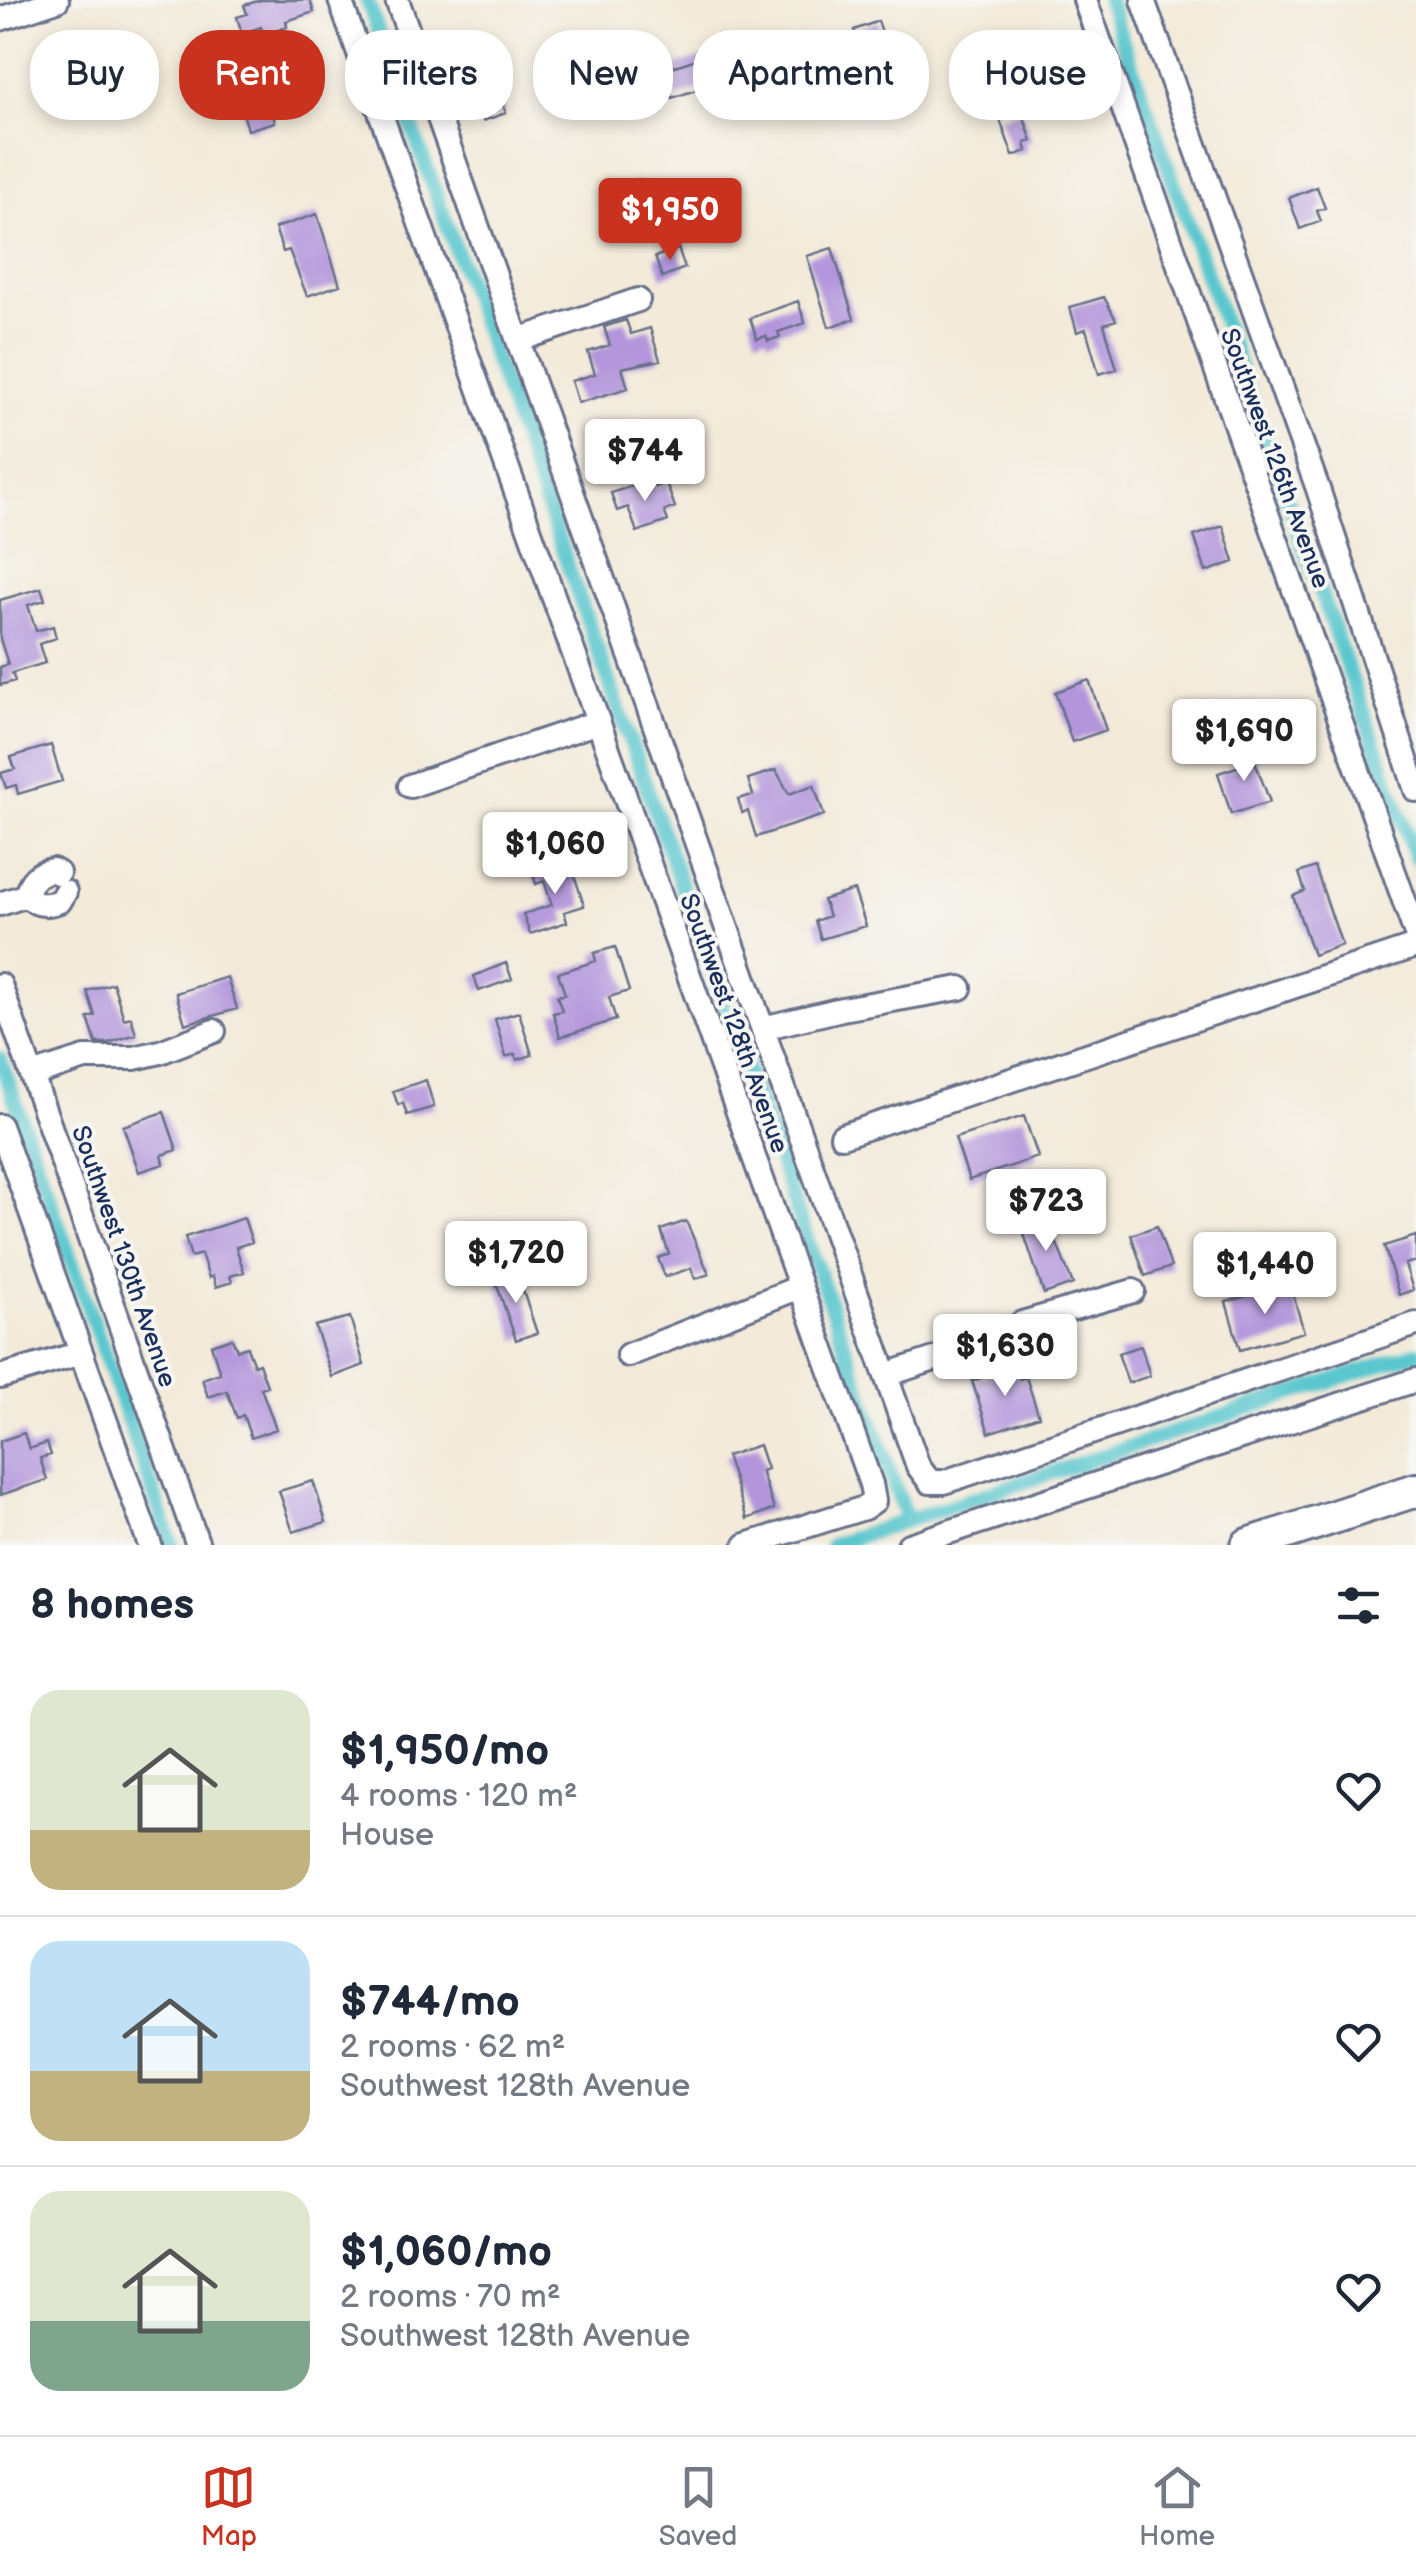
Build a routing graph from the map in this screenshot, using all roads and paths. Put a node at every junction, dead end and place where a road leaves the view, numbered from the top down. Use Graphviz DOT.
graph roads {
  1 [pos="57,0"];
  2 [pos="340,0"];
  3 [pos="397,0"];
  4 [pos="1085,0"];
  5 [pos="1144,0"];
  6 [pos="2,12"];
  7 [pos="638,300"];
  8 [pos="518,340"];
  9 [pos="598,722"];
  10 [pos="410,786"];
  11 [pos="1416,790"];
  12 [pos="62,883"];
  13 [pos="0,904"];
  14 [pos="1416,934"];
  15 [pos="1416,946"];
  16 [pos="0,985"];
  17 [pos="960,988"];
  18 [pos="762,1028"];
  19 [pos="214,1032"];
  20 [pos="32,1075"];
  21 [pos="0,1126"];
  22 [pos="842,1136"];
  23 [pos="800,1287"];
  24 [pos="1133,1290"];
  25 [pos="1416,1324"];
  26 [pos="81,1353"];
  27 [pos="628,1355"];
  28 [pos="886,1375"];
  29 [pos="0,1377"];
  30 [pos="1416,1380"];
  31 [pos="1416,1490"];
  32 [pos="150,1545"];
  33 [pos="198,1545"];
  34 [pos="746,1545"];
  35 [pos="910,1545"];
  36 [pos="1248,1545"];
  1 -- 6 [label="street"];
  2 -- 9 [label="street, Southwest 128th Avenue"];
  3 -- 8 [label="street, Southwest 128th Avenue"];
  4 -- 14 [label="street, Southwest 126th Avenue"];
  5 -- 11 [label="street, Southwest 126th Avenue"];
  7 -- 8 [label="street"];
  8 -- 18 [label="street, Southwest 128th Avenue"];
  9 -- 10 [label="street"];
  9 -- 23 [label="street, Southwest 128th Avenue"];
  12 -- 13 [label="street"];
  15 -- 22 [label="street"];
  16 -- 20 [label="street, Southwest 130th Avenue"];
  17 -- 18 [label="street"];
  18 -- 28 [label="street, Southwest 128th Avenue"];
  19 -- 20 [label="street"];
  20 -- 33 [label="street, Southwest 130th Avenue"];
  21 -- 26 [label="street"];
  23 -- 27 [label="street"];
  23 -- 34 [label="street, Southwest 128th Avenue"];
  24 -- 28 [label="street"];
  25 -- 28 [label="street, Southwest 128th Avenue"];
  26 -- 29 [label="street"];
  26 -- 32 [label="street"];
  30 -- 35 [label="street"];
  31 -- 36 [label="highway"];
}
